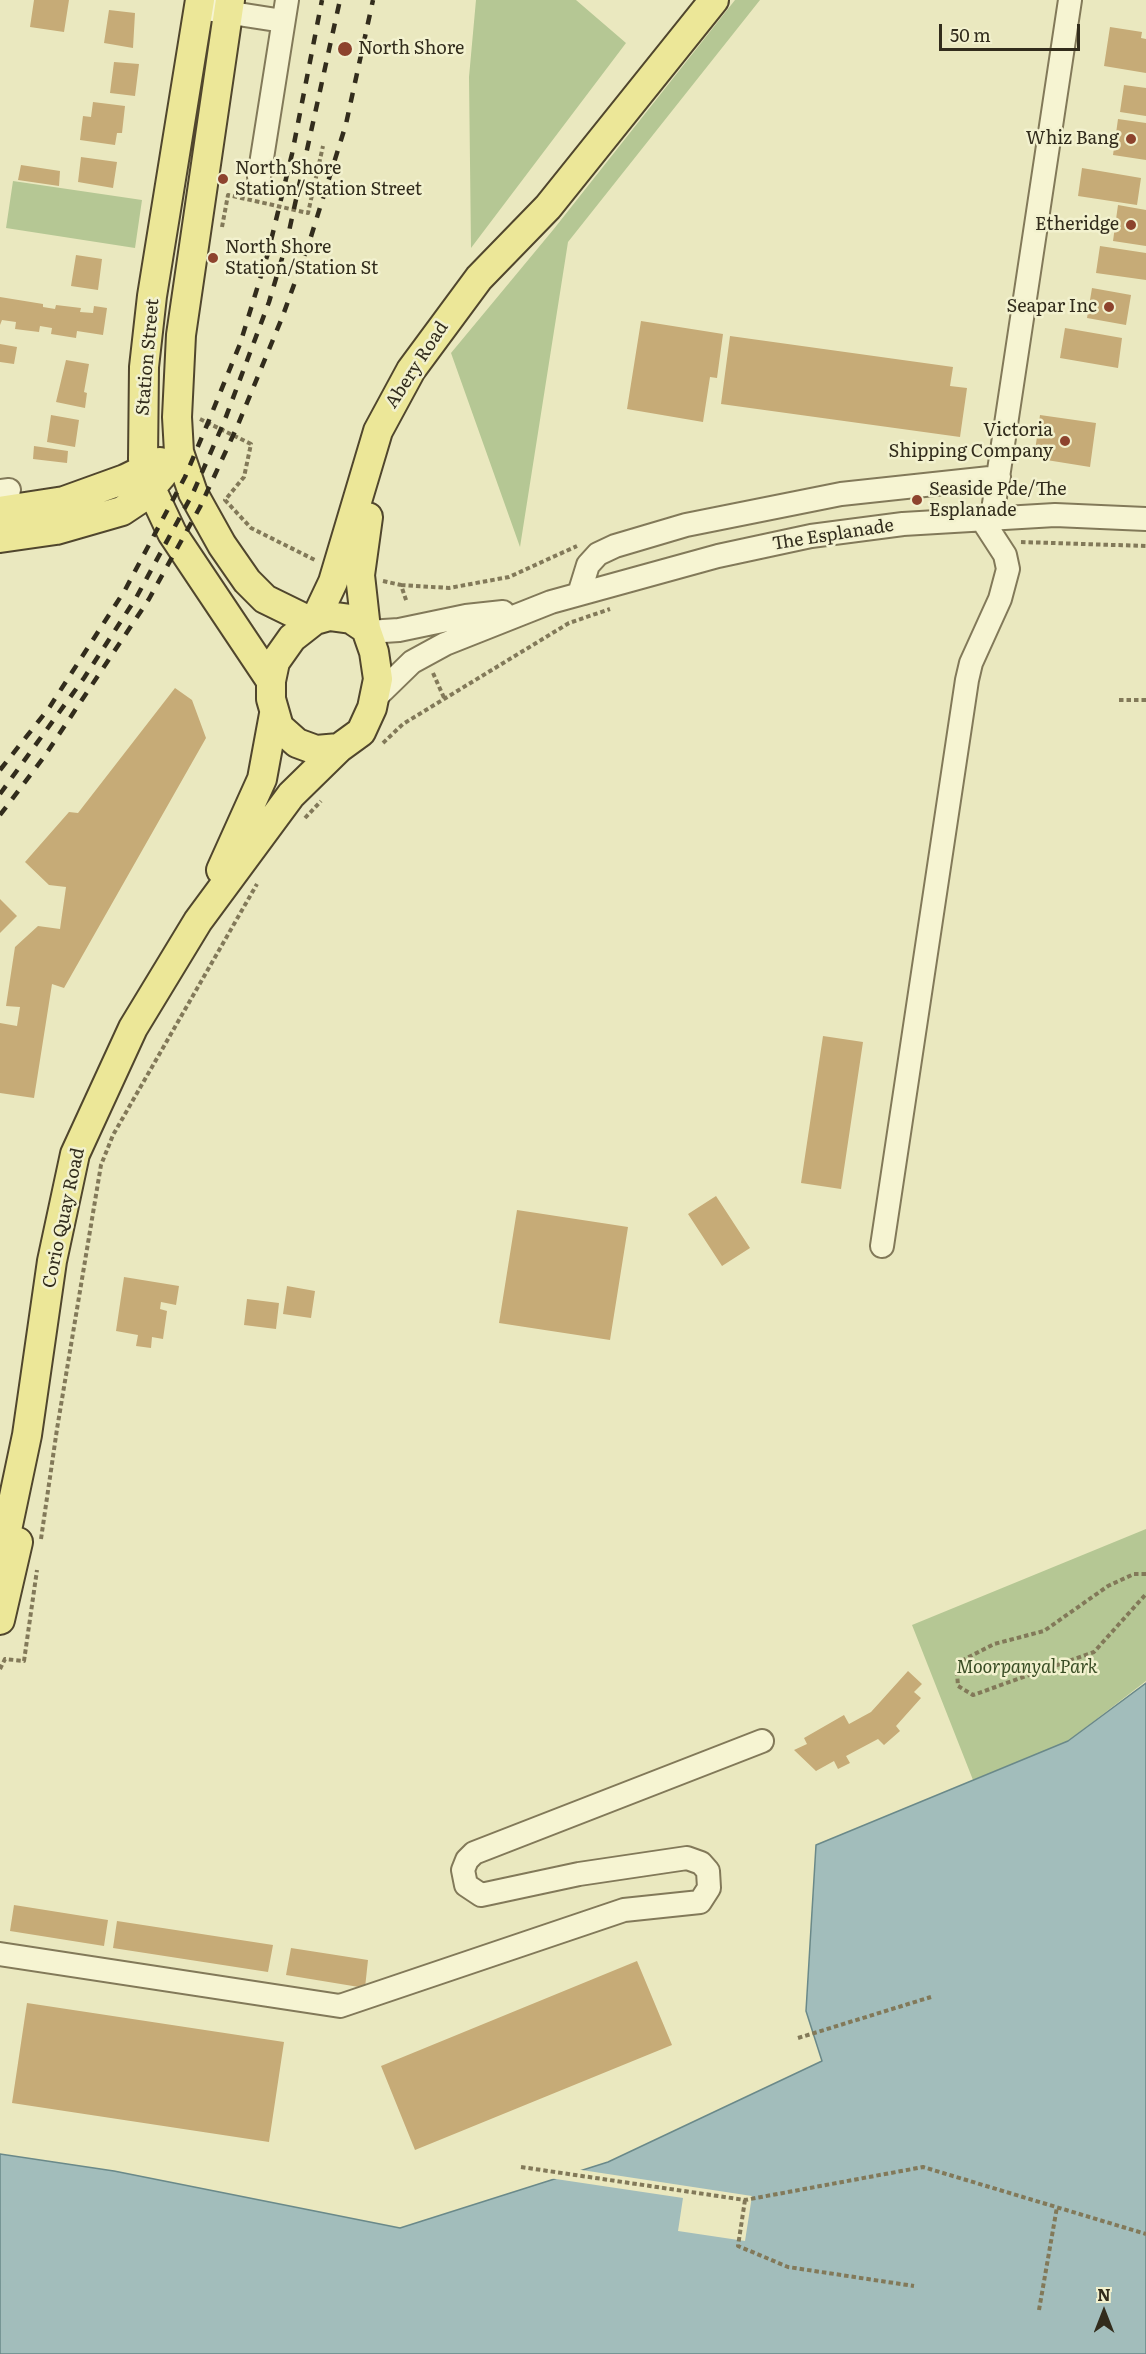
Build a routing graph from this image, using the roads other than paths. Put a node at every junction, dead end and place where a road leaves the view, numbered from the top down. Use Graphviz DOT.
graph roads {
  1 [pos="714,0"];
  2 [pos="1070,0"];
  3 [pos="199,4"];
  4 [pos="229,6"];
  5 [pos="285,10"];
  6 [pos="259,177"];
  7 [pos="548,207"];
  8 [pos="178,452"];
  9 [pos="999,477"];
  10 [pos="148,479"];
  11 [pos="3,497"];
  12 [pos="986,518"];
  13 [pos="1146,519"];
  14 [pos="0,537"];
  15 [pos="579,594"];
  16 [pos="528,610"];
  17 [pos="314,621"];
  18 [pos="367,631"];
  19 [pos="271,681"];
  20 [pos="374,699"];
  21 [pos="274,714"];
  22 [pos="339,748"];
  23 [pos="198,921"];
  24 [pos="882,1246"];
  25 [pos="27,1435"];
  26 [pos="0,1563"];
  27 [pos="0,1620"];
  28 [pos="762,1741"];
  29 [pos="0,1954"];
  1 -- 7 [label="main road, Abery Road"];
  2 -- 9 [label="street"];
  3 -- 4 [label="street"];
  3 -- 10 [label="main road, Station Street"];
  4 -- 5 [label="street"];
  4 -- 8 [label="main road, Station Street"];
  5 -- 6 [label="street"];
  7 -- 17 [label="main road, Abery Road"];
  7 -- 18 [label="main road, Abery Road"];
  8 -- 10 [label="main road"];
  8 -- 17 [label="main road, Station Street"];
  9 -- 12 [label="street"];
  9 -- 15 [label="street"];
  10 -- 11 [label="main road"];
  10 -- 14 [label="main road"];
  10 -- 19 [label="main road, Station Street"];
  12 -- 13 [label="street, The Esplanade"];
  12 -- 15 [label="street, The Esplanade"];
  12 -- 24 [label="street"];
  15 -- 16 [label="street, The Esplanade"];
  16 -- 18 [label="street, The Esplanade"];
  16 -- 20 [label="street, The Esplanade"];
  17 -- 18 [label="main road"];
  17 -- 19 [label="main road"];
  18 -- 20 [label="main road"];
  19 -- 21 [label="main road"];
  20 -- 22 [label="main road"];
  21 -- 22 [label="main road"];
  21 -- 23 [label="main road, Corio Quay Road"];
  22 -- 23 [label="main road, Corio Quay Road"];
  23 -- 25 [label="main road, Corio Quay Road"];
  25 -- 26 [label="main road, Corio Quay Road"];
  25 -- 27 [label="main road, Corio Quay Road"];
  28 -- 29 [label="street"];
}
